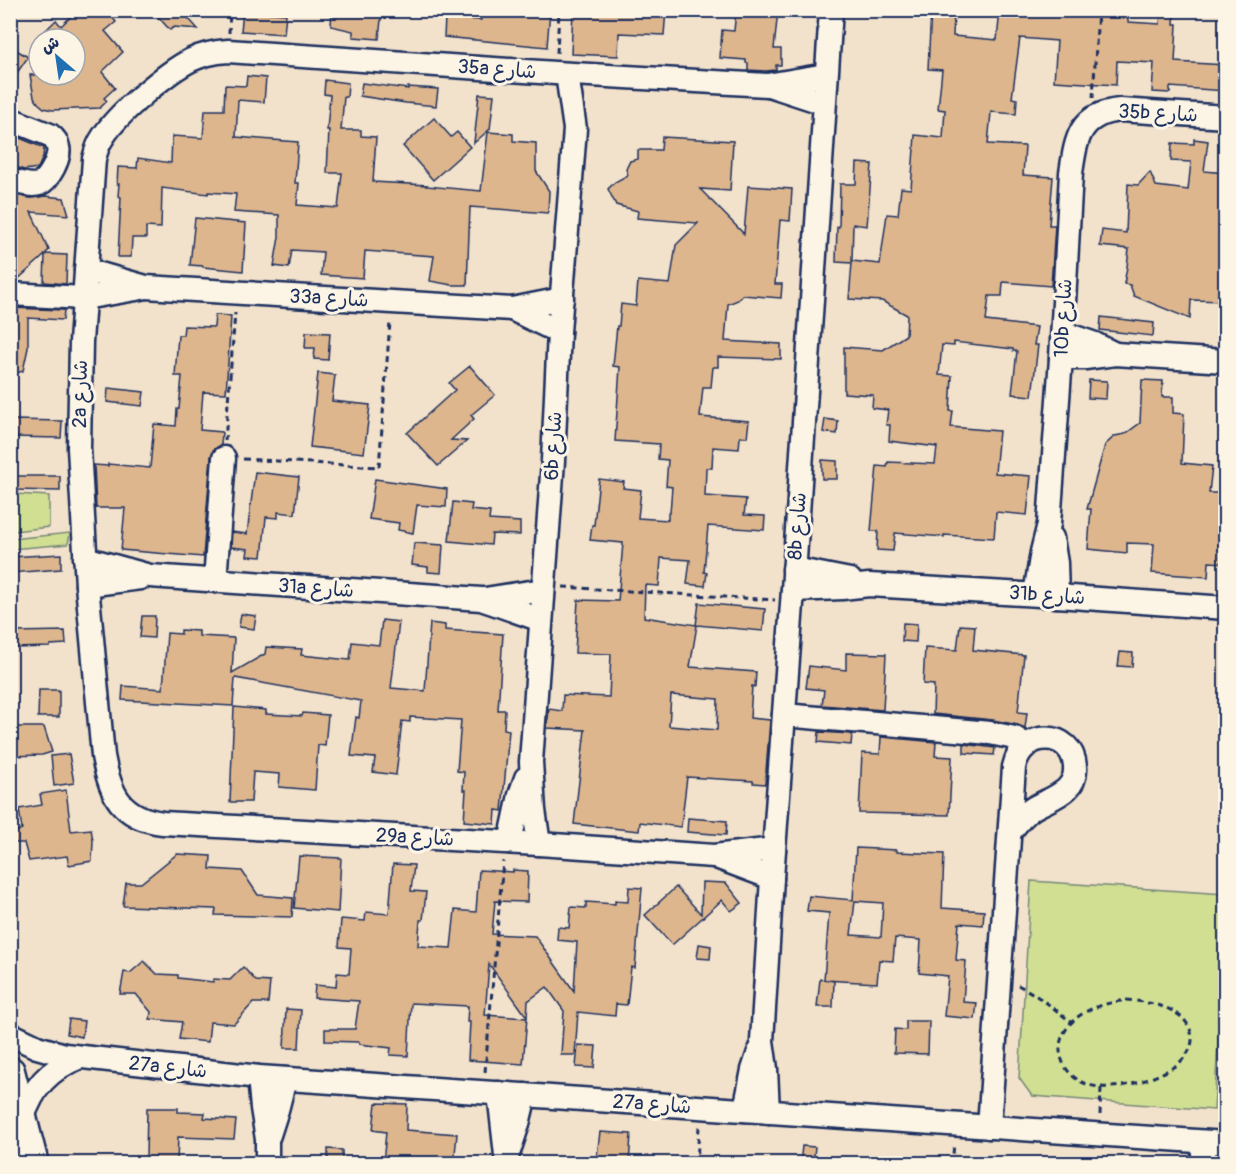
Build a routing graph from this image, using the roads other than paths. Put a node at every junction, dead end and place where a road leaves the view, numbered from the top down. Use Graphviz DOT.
graph roads {
  1 [pos="831,10"];
  2 [pos="228,51"];
  3 [pos="561,73"];
  4 [pos="590,75"];
  5 [pos="826,75"];
  6 [pos="768,85"];
  7 [pos="824,103"];
  8 [pos="1226,117"];
  9 [pos="1092,118"];
  10 [pos="10,119"];
  11 [pos="575,129"];
  12 [pos="58,154"];
  13 [pos="94,159"];
  14 [pos="10,180"];
  15 [pos="86,270"];
  16 [pos="146,287"];
  17 [pos="10,294"];
  18 [pos="84,298"];
  19 [pos="562,299"];
  20 [pos="512,309"];
  21 [pos="559,332"];
  22 [pos="1063,333"];
  23 [pos="1115,354"];
  24 [pos="1061,358"];
  25 [pos="1226,361"];
  26 [pos="224,458"];
  27 [pos="86,558"];
  28 [pos="150,576"];
  29 [pos="215,580"];
  30 [pos="87,585"];
  31 [pos="793,587"];
  32 [pos="543,588"];
  33 [pos="1046,595"];
  34 [pos="481,599"];
  35 [pos="1226,608"];
  36 [pos="541,620"];
  37 [pos="784,715"];
  38 [pos="1026,745"];
  39 [pos="531,762"];
  40 [pos="120,804"];
  41 [pos="1010,832"];
  42 [pos="507,842"];
  43 [pos="539,844"];
  44 [pos="774,849"];
  45 [pos="714,856"];
  46 [pos="772,878"];
  47 [pos="10,1034"];
  48 [pos="762,1041"];
  49 [pos="80,1057"];
  50 [pos="10,1071"];
  51 [pos="259,1077"];
  52 [pos="285,1079"];
  53 [pos="492,1093"];
  54 [pos="525,1095"];
  55 [pos="745,1110"];
  56 [pos="768,1112"];
  57 [pos="22,1120"];
  58 [pos="989,1127"];
  59 [pos="267,1139"];
  60 [pos="1226,1143"];
  61 [pos="1203,1153"];
  62 [pos="1226,1154"];
  63 [pos="507,1161"];
  64 [pos="34,1164"];
  65 [pos="267,1164"];
  66 [pos="1223,1164"];
  1 -- 5 [label="street, 8b شارع"];
  2 -- 3 [label="street, 35a شارع"];
  2 -- 13 [label="street, 2a شارع"];
  3 -- 4 [label="street, 35a شارع"];
  3 -- 11 [label="street, 6b شارع"];
  4 -- 6 [label="street, 35a شارع"];
  4 -- 11 [label="street, 6b شارع"];
  5 -- 6 [label="street, 35a شارع"];
  5 -- 7 [label="street, 8b شارع"];
  6 -- 7 [label="street, 35a شارع"];
  7 -- 31 [label="street, 8b شارع"];
  8 -- 9 [label="street, 35b شارع"];
  9 -- 22 [label="street, 10b شارع"];
  10 -- 12 [label="street"];
  11 -- 19 [label="street, 6b شارع"];
  12 -- 13 [label="street"];
  12 -- 14 [label="street"];
  13 -- 15 [label="street, 2a شارع"];
  15 -- 16 [label="street, 33a شارع"];
  15 -- 18 [label="street, 2a شارع"];
  16 -- 18 [label="street, 33a شارع"];
  16 -- 20 [label="street, 33a شارع"];
  17 -- 18 [label="street, 33a شارع"];
  18 -- 27 [label="street, 2a شارع"];
  19 -- 20 [label="street, 33a شارع"];
  19 -- 21 [label="street, 6b شارع"];
  20 -- 21 [label="street, 33a شارع"];
  21 -- 32 [label="street, 6b شارع"];
  22 -- 23 [label="street"];
  22 -- 24 [label="street, 10b شارع"];
  23 -- 24 [label="street"];
  23 -- 25 [label="street"];
  24 -- 33 [label="street, 10b شارع"];
  26 -- 29 [label="street"];
  27 -- 28 [label="street, 31a شارع"];
  27 -- 30 [label="street, 2a شارع"];
  28 -- 29 [label="street, 31a شارع"];
  28 -- 30 [label="street, 31a شارع"];
  29 -- 34 [label="street, 31a شارع"];
  30 -- 40 [label="street, 2a شارع"];
  31 -- 33 [label="street, 31b شارع"];
  31 -- 37 [label="street, 8b شارع"];
  32 -- 34 [label="street, 31a شارع"];
  32 -- 36 [label="street, 6b شارع"];
  33 -- 35 [label="street, 31b شارع"];
  34 -- 36 [label="street, 31a شارع"];
  36 -- 39 [label="street, 6b شارع"];
  37 -- 38 [label="street"];
  37 -- 44 [label="street, 8b شارع"];
  38 -- 41 [label="street"];
  38 -- 41 [label="street"];
  39 -- 42 [label="street, 6b شارع"];
  39 -- 43 [label="street, 6b شارع"];
  40 -- 42 [label="street, 29a شارع"];
  41 -- 58 [label="street"];
  42 -- 43 [label="street, 29a شارع"];
  43 -- 45 [label="street, 29a شارع"];
  44 -- 45 [label="street, 29a شارع"];
  44 -- 46 [label="street, 8b شارع"];
  45 -- 46 [label="street, 29a شارع"];
  46 -- 48 [label="street, 8b شارع"];
  47 -- 49 [label="street, 27a شارع"];
  48 -- 55 [label="street, 8b شارع"];
  48 -- 56 [label="street, 8b شارع"];
  49 -- 51 [label="street, 27a شارع"];
  49 -- 57 [label="street"];
  50 -- 57 [label="main road"];
  51 -- 52 [label="street, 27a شارع"];
  51 -- 59 [label="street"];
  52 -- 53 [label="street, 27a شارع"];
  52 -- 59 [label="street"];
  53 -- 54 [label="street, 27a شارع"];
  53 -- 63 [label="street"];
  54 -- 55 [label="street, 27a شارع"];
  54 -- 63 [label="street"];
  55 -- 56 [label="street, 27a شارع"];
  56 -- 58 [label="street, 27a شارع"];
  57 -- 64 [label="main road"];
  58 -- 61 [label="street, 27a شارع"];
  59 -- 65 [label="street"];
  60 -- 61 [label="street, 27a شارع"];
  62 -- 66 [label="street"];
}
